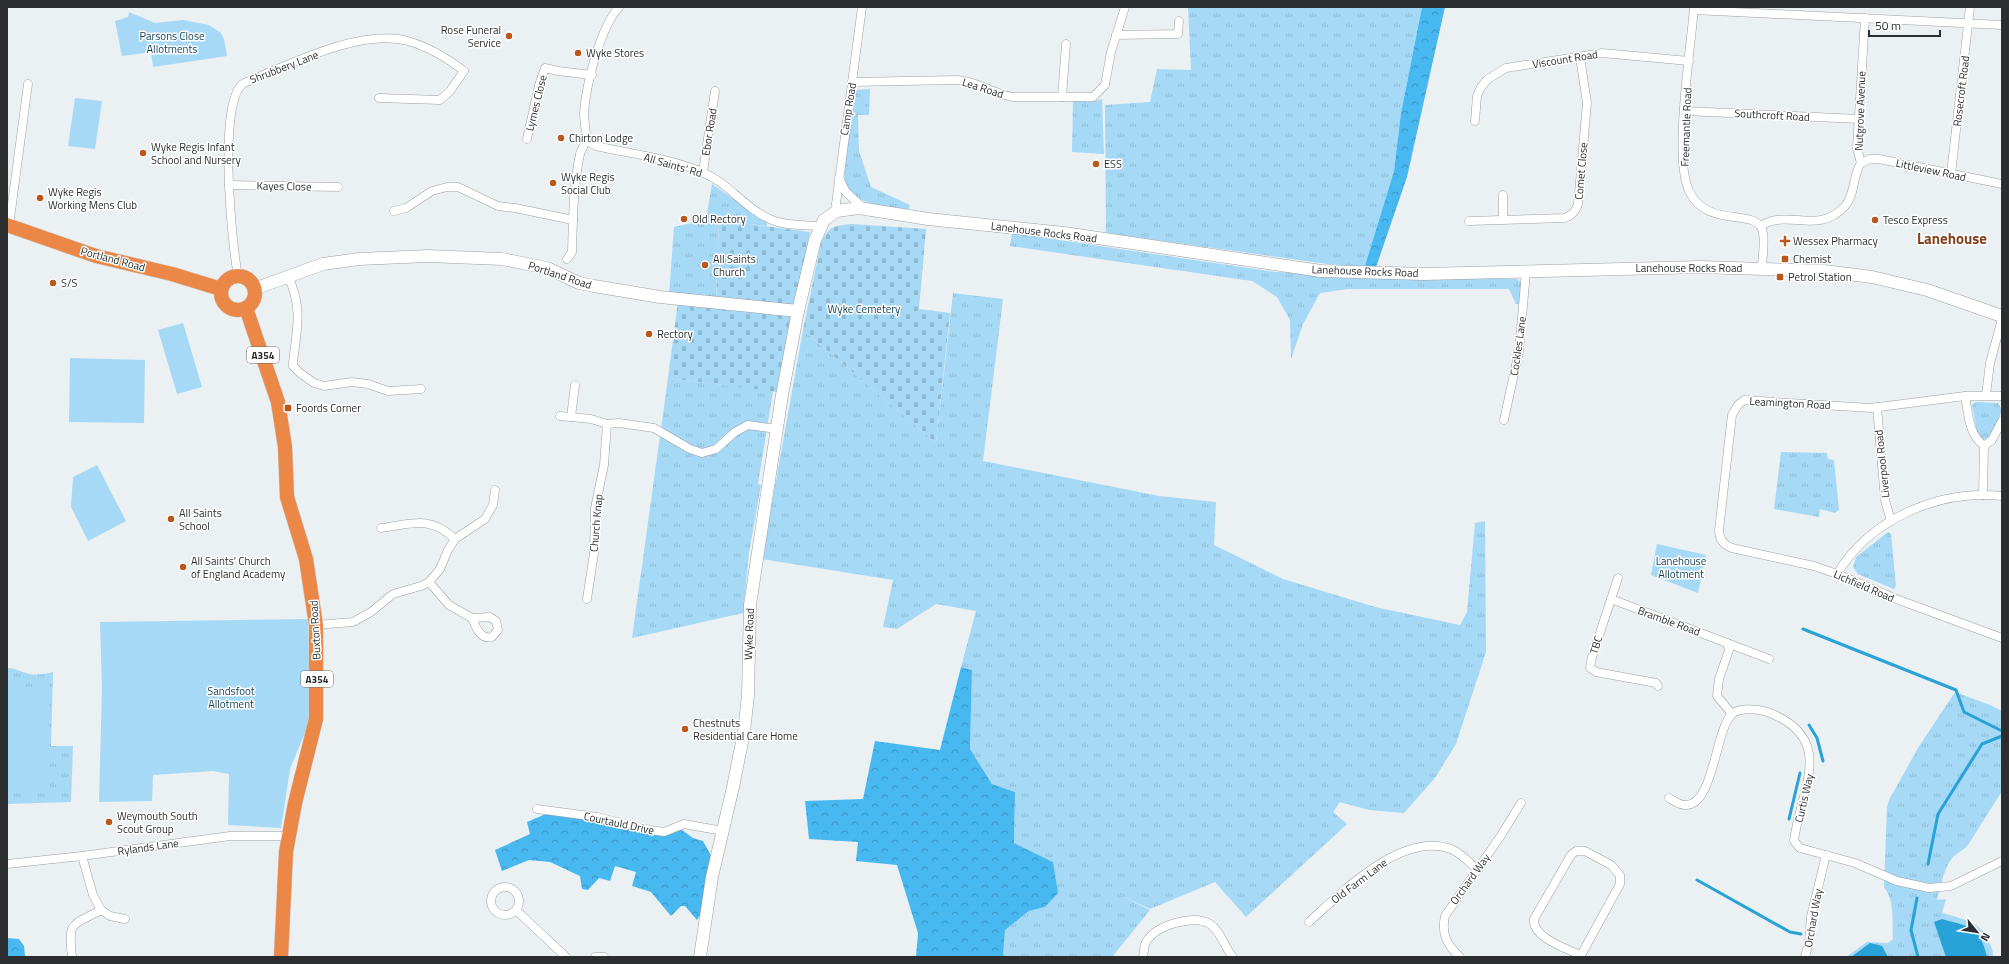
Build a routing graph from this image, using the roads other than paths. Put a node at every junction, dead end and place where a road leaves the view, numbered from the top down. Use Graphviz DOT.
graph roads {
  1 [pos="618,7"];
  2 [pos="862,7"];
  3 [pos="1125,7"];
  4 [pos="1970,7"];
  5 [pos="1694,9"];
  6 [pos="1865,18"];
  7 [pos="1178,21"];
  8 [pos="1969,23"];
  9 [pos="2002,25"];
  10 [pos="1116,35"];
  11 [pos="1066,44"];
  12 [pos="1580,58"];
  13 [pos="1689,61"];
  14 [pos="592,75"];
  15 [pos="852,82"];
  16 [pos="28,84"];
  17 [pos="715,91"];
  18 [pos="1062,97"];
  19 [pos="379,98"];
  20 [pos="1685,112"];
  21 [pos="1859,119"];
  22 [pos="1475,120"];
  23 [pos="527,139"];
  24 [pos="586,140"];
  25 [pos="1861,163"];
  26 [pos="703,172"];
  27 [pos="1951,174"];
  28 [pos="839,175"];
  29 [pos="2002,184"];
  30 [pos="230,185"];
  31 [pos="338,187"];
  32 [pos="1503,195"];
  33 [pos="865,209"];
  34 [pos="394,211"];
  35 [pos="837,211"];
  36 [pos="1504,219"];
  37 [pos="573,220"];
  38 [pos="1469,221"];
  39 [pos="8,225"];
  40 [pos="820,226"];
  41 [pos="1761,226"];
  42 [pos="567,260"];
  43 [pos="1762,269"];
  44 [pos="1526,272"];
  45 [pos="238,276"];
  46 [pos="288,276"];
  47 [pos="221,289"];
  48 [pos="254,289"];
  49 [pos="246,308"];
  50 [pos="798,311"];
  51 [pos="2002,318"];
  52 [pos="575,385"];
  53 [pos="421,389"];
  54 [pos="1986,395"];
  55 [pos="1965,396"];
  56 [pos="2002,396"];
  57 [pos="1877,407"];
  58 [pos="560,416"];
  59 [pos="571,418"];
  60 [pos="1504,420"];
  61 [pos="2002,421"];
  62 [pos="607,424"];
  63 [pos="777,429"];
  64 [pos="1984,446"];
  65 [pos="495,490"];
  66 [pos="1983,495"];
  67 [pos="2002,496"];
  68 [pos="1891,521"];
  69 [pos="381,528"];
  70 [pos="455,539"];
  71 [pos="1724,544"];
  72 [pos="1837,574"];
  73 [pos="1618,578"];
  74 [pos="429,582"];
  75 [pos="587,599"];
  76 [pos="1611,599"];
  77 [pos="472,618"];
  78 [pos="316,625"];
  79 [pos="2002,638"];
  80 [pos="1727,643"];
  81 [pos="1769,659"];
  82 [pos="1658,686"];
  83 [pos="1732,714"];
  84 [pos="1669,798"];
  85 [pos="1521,803"];
  86 [pos="537,810"];
  87 [pos="723,831"];
  88 [pos="288,836"];
  89 [pos="1826,855"];
  90 [pos="82,856"];
  91 [pos="2002,861"];
  92 [pos="7,864"];
  93 [pos="1478,870"];
  94 [pos="101,910"];
  95 [pos="516,910"];
  96 [pos="126,919"];
  97 [pos="1308,922"];
  98 [pos="1580,956"];
  99 [pos="72,957"];
  100 [pos="281,957"];
  101 [pos="566,957"];
  102 [pos="595,957"];
  103 [pos="604,957"];
  104 [pos="700,957"];
  105 [pos="1143,957"];
  106 [pos="1233,957"];
  107 [pos="1460,957"];
  108 [pos="1805,957"];
  1 -- 14 [label="street"];
  2 -- 15 [label="street, Camp Road"];
  3 -- 10 [label="street"];
  4 -- 8 [label="street, Rosecroft Road"];
  5 -- 6 [label="street"];
  5 -- 13 [label="street, Freemantle Road"];
  6 -- 8 [label="street"];
  6 -- 21 [label="street, Nutgrove Avenue"];
  7 -- 10 [label="street"];
  8 -- 9 [label="street"];
  8 -- 27 [label="street, Rosecroft Road"];
  10 -- 18 [label="street, Lea Road"];
  11 -- 18 [label="street"];
  12 -- 13 [label="street, Viscount Road"];
  12 -- 22 [label="street, Viscount Road"];
  12 -- 36 [label="street, Comet Close"];
  13 -- 20 [label="street, Freemantle Road"];
  14 -- 23 [label="street, Lymes Close"];
  14 -- 24 [label="street"];
  15 -- 18 [label="street, Lea Road"];
  15 -- 28 [label="street, Camp Road"];
  16 -- 39 [label="street"];
  17 -- 26 [label="street, Ebor Road"];
  19 -- 30 [label="street, Shrubbery Lane"];
  20 -- 21 [label="street, Southcroft Road"];
  20 -- 41 [label="street, Freemantle Road"];
  21 -- 25 [label="street, Nutgrove Avenue"];
  24 -- 26 [label="street, All Saints' Rd"];
  24 -- 37 [label="street"];
  25 -- 27 [label="street, Littleview Road"];
  25 -- 41 [label="street, Nutgrove Avenue"];
  26 -- 40 [label="street, All Saints' Rd"];
  27 -- 29 [label="street, Littleview Road"];
  28 -- 33 [label="street"];
  28 -- 35 [label="street, Camp Road"];
  30 -- 31 [label="street, Kayes Close"];
  30 -- 45 [label="street, Shrubbery Lane"];
  32 -- 36 [label="street"];
  33 -- 35 [label="main road, Lanehouse Rocks Road"];
  33 -- 44 [label="main road, Lanehouse Rocks Road"];
  34 -- 37 [label="street"];
  35 -- 40 [label="main road"];
  36 -- 38 [label="street, Comet Close"];
  37 -- 42 [label="street"];
  39 -- 47 [label="highway, Portland Road"];
  40 -- 50 [label="main road"];
  41 -- 43 [label="street"];
  43 -- 44 [label="main road, Lanehouse Rocks Road"];
  43 -- 51 [label="main road, Lanehouse Rocks Road"];
  44 -- 60 [label="street, Cockles Lane"];
  45 -- 47 [label="highway"];
  45 -- 48 [label="highway"];
  46 -- 48 [label="main road, Portland Road"];
  46 -- 50 [label="main road, Portland Road"];
  46 -- 53 [label="street"];
  47 -- 49 [label="highway"];
  48 -- 49 [label="highway"];
  49 -- 78 [label="highway, Buxton Road / A354"];
  50 -- 63 [label="main road, Wyke Road"];
  51 -- 54 [label="street"];
  52 -- 59 [label="street"];
  54 -- 55 [label="street, Leamington Road"];
  54 -- 56 [label="street, Leamington Road"];
  55 -- 57 [label="street, Leamington Road"];
  55 -- 64 [label="street"];
  57 -- 68 [label="street, Liverpool Road"];
  57 -- 71 [label="street, Leamington Road"];
  58 -- 59 [label="street"];
  59 -- 62 [label="street"];
  61 -- 64 [label="street"];
  62 -- 63 [label="street"];
  62 -- 75 [label="street, Church Knap"];
  63 -- 87 [label="main road, Wyke Road"];
  64 -- 66 [label="street"];
  65 -- 70 [label="street"];
  66 -- 67 [label="street"];
  66 -- 68 [label="street"];
  68 -- 72 [label="street"];
  69 -- 70 [label="street"];
  70 -- 74 [label="street"];
  71 -- 72 [label="street, Lichfield Road"];
  72 -- 79 [label="street, Lichfield Road"];
  73 -- 76 [label="street, TBC"];
  74 -- 77 [label="street"];
  74 -- 78 [label="street"];
  76 -- 80 [label="street, Bramble Road"];
  76 -- 82 [label="street, TBC"];
  78 -- 88 [label="highway, Buxton Road / A354"];
  80 -- 81 [label="street, Bramble Road"];
  80 -- 83 [label="street"];
  83 -- 84 [label="street"];
  83 -- 89 [label="street, Curtis Way"];
  85 -- 93 [label="street, Orchard Way"];
  86 -- 87 [label="street, Courtauld Drive"];
  87 -- 104 [label="main road, Wyke Road"];
  88 -- 90 [label="street, Rylands Lane"];
  88 -- 100 [label="highway, Buxton Road / A354"];
  89 -- 91 [label="street, Curtis Way"];
  89 -- 108 [label="street, Orchard Way"];
  90 -- 92 [label="street, Rylands Lane"];
  90 -- 94 [label="street"];
  93 -- 97 [label="street, Old Farm Lane"];
  93 -- 107 [label="street, Orchard Way"];
  94 -- 96 [label="street"];
  94 -- 99 [label="street"];
  95 -- 101 [label="street"];
  98 -- 98 [label="street"];
  102 -- 103 [label="street"];
  105 -- 106 [label="street"];
}
